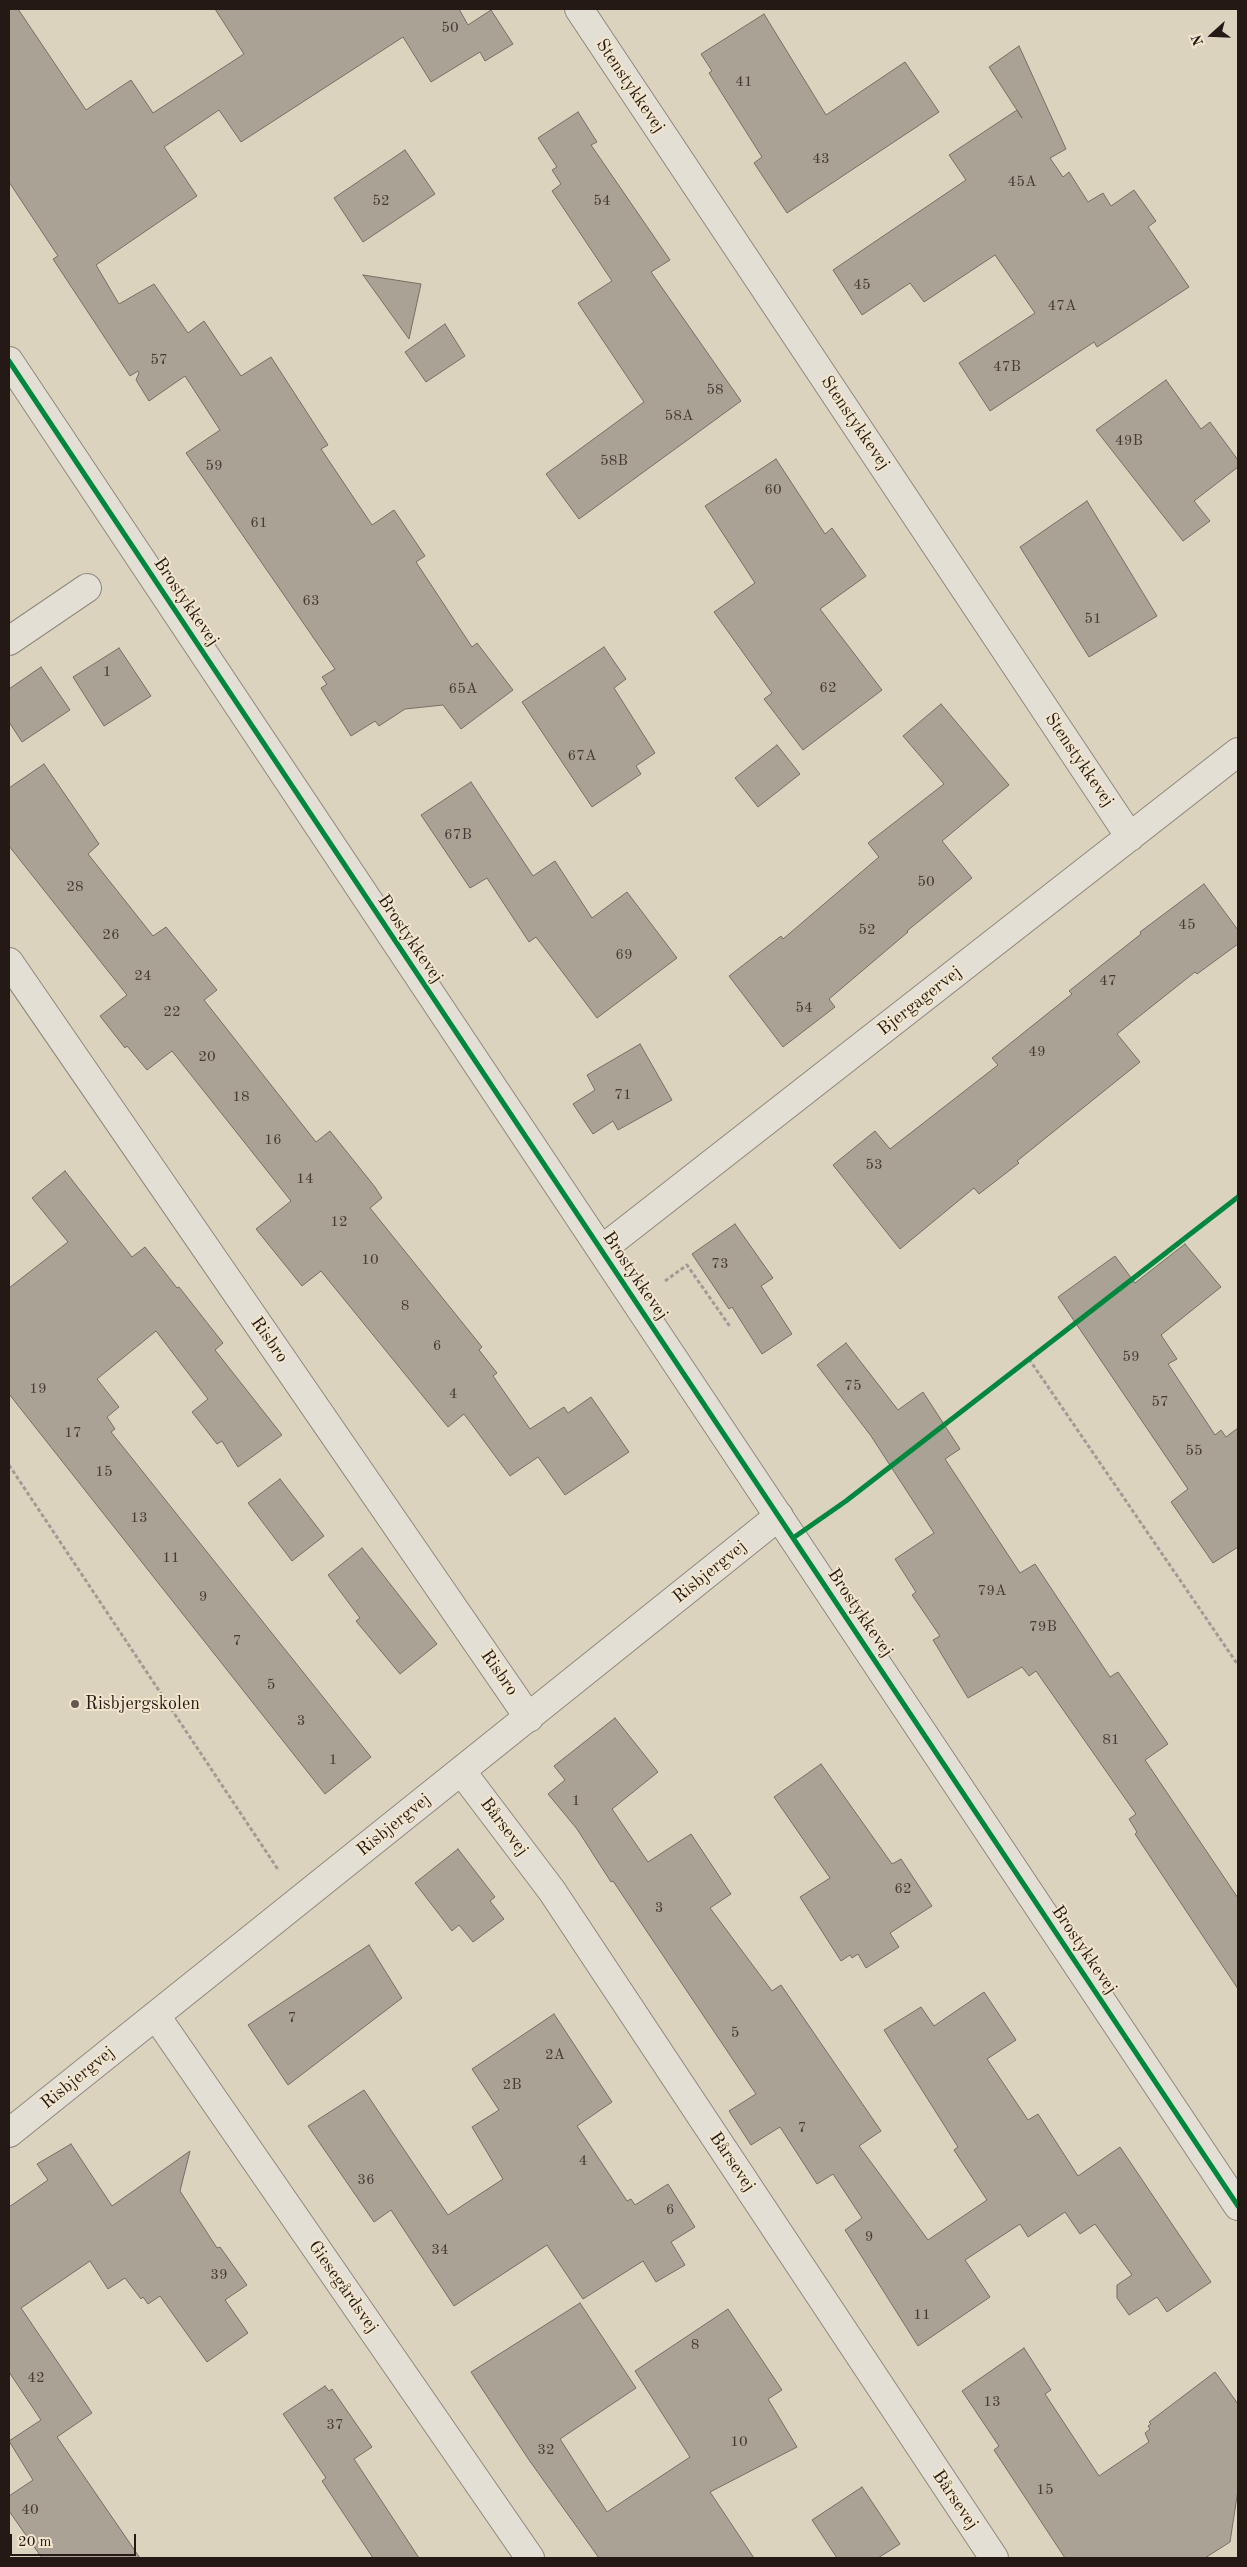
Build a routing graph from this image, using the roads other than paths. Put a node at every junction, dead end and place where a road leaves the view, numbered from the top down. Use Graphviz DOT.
graph roads {
  1 [pos="579,9"];
  2 [pos="9,361"];
  3 [pos="87,588"];
  4 [pos="9,641"];
  5 [pos="1238,752"];
  6 [pos="1130,837"];
  7 [pos="9,962"];
  8 [pos="601,1250"];
  9 [pos="779,1516"];
  10 [pos="529,1718"];
  11 [pos="462,1772"];
  12 [pos="156,2016"];
  13 [pos="9,2133"];
  14 [pos="1238,2206"];
  15 [pos="530,2558"];
  16 [pos="994,2558"];
  1 -- 6 [label="street, Stenstykkevej"];
  2 -- 8 [label="street, Brostykkevej"];
  3 -- 4 [label="street"];
  5 -- 6 [label="street, Bjergagervej"];
  6 -- 8 [label="street, Bjergagervej"];
  7 -- 10 [label="street, Risbro"];
  8 -- 9 [label="street, Brostykkevej"];
  9 -- 10 [label="street, Risbjergvej"];
  9 -- 14 [label="street, Brostykkevej"];
  10 -- 11 [label="street, Risbjergvej"];
  11 -- 12 [label="street, Risbjergvej"];
  11 -- 16 [label="street, Bårsevej"];
  12 -- 13 [label="street, Risbjergvej"];
  12 -- 15 [label="street, Giesegårdsvej"];
}
